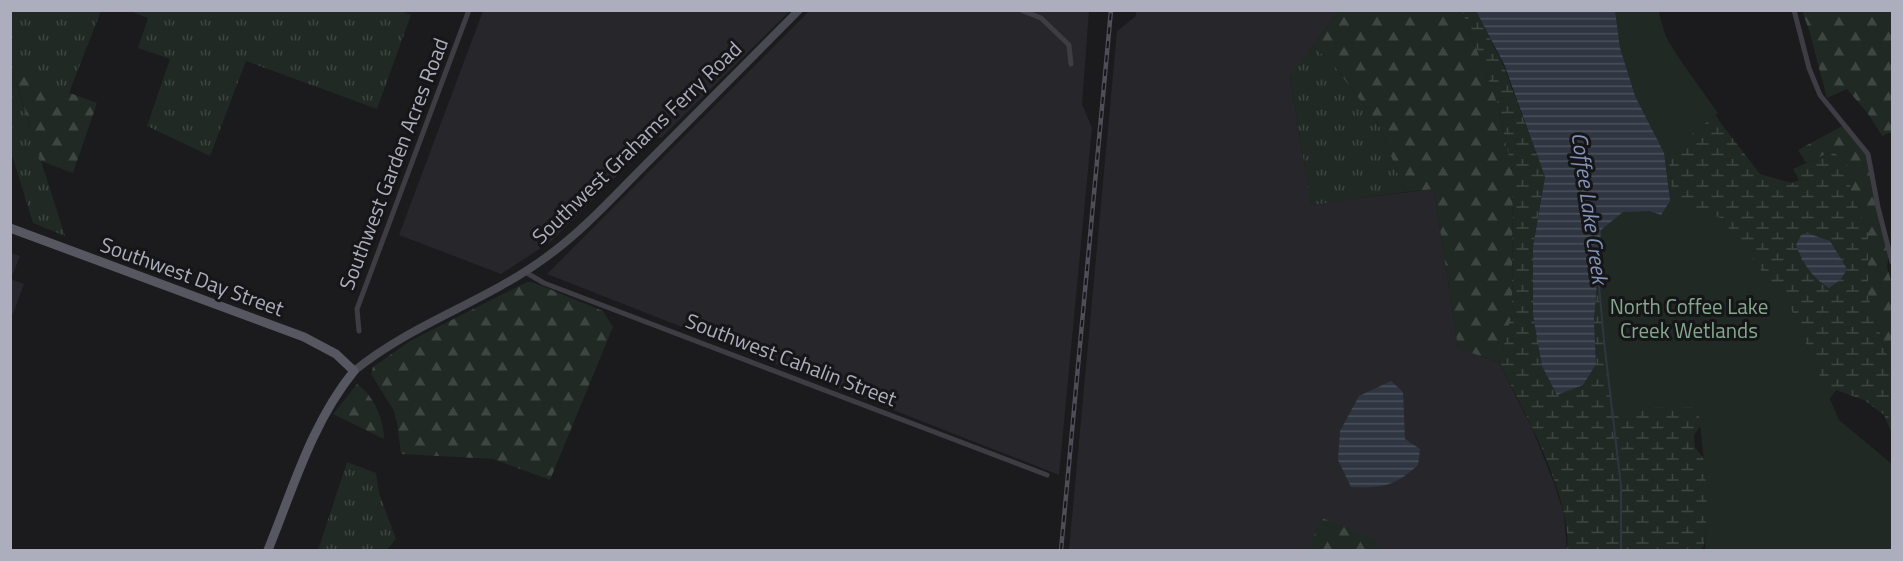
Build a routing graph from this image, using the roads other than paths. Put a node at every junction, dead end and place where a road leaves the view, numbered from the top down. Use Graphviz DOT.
graph roads {
  1 [pos="469,10"];
  2 [pos="799,10"];
  3 [pos="1021,10"];
  4 [pos="1794,10"];
  5 [pos="1071,64"];
  6 [pos="10,228"];
  7 [pos="1893,262"];
  8 [pos="525,272"];
  9 [pos="359,331"];
  10 [pos="354,371"];
  11 [pos="1047,476"];
  12 [pos="268,550"];
  1 -- 9 [label="street, Southwest Garden Acres Road"];
  2 -- 8 [label="main road, Southwest Grahams Ferry Road"];
  3 -- 5 [label="street"];
  4 -- 7 [label="street"];
  6 -- 10 [label="main road, Southwest Day Street"];
  8 -- 10 [label="main road, Southwest Grahams Ferry Road"];
  8 -- 11 [label="street, Southwest Cahalin Street"];
  10 -- 12 [label="main road, Southwest Grahams Ferry Road"];
}
